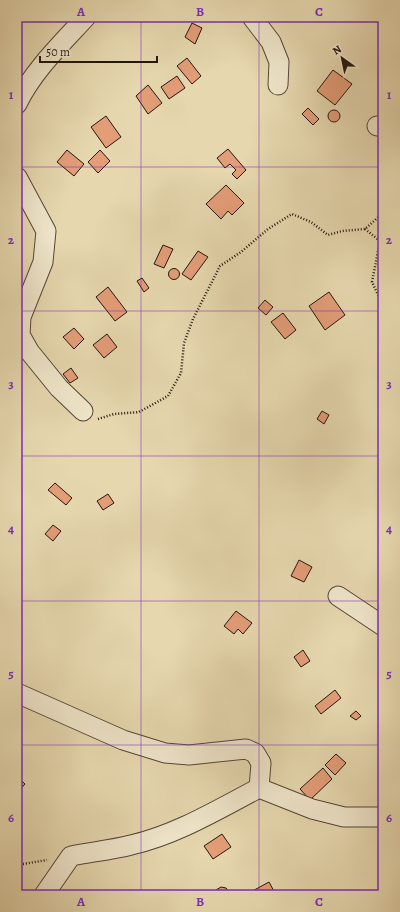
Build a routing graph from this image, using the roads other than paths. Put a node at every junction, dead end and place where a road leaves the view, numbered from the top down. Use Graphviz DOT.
graph roads {
  1 [pos="86,17"];
  2 [pos="252,17"];
  3 [pos="278,85"];
  4 [pos="17,104"];
  5 [pos="17,177"];
  6 [pos="83,411"];
  7 [pos="338,596"];
  8 [pos="383,626"];
  9 [pos="17,693"];
  10 [pos="259,788"];
  11 [pos="383,817"];
  12 [pos="44,895"];
  1 -- 4 [label="street"];
  2 -- 3 [label="street"];
  5 -- 6 [label="street"];
  7 -- 8 [label="street"];
  9 -- 10 [label="street"];
  10 -- 11 [label="street"];
  10 -- 12 [label="street"];
}
